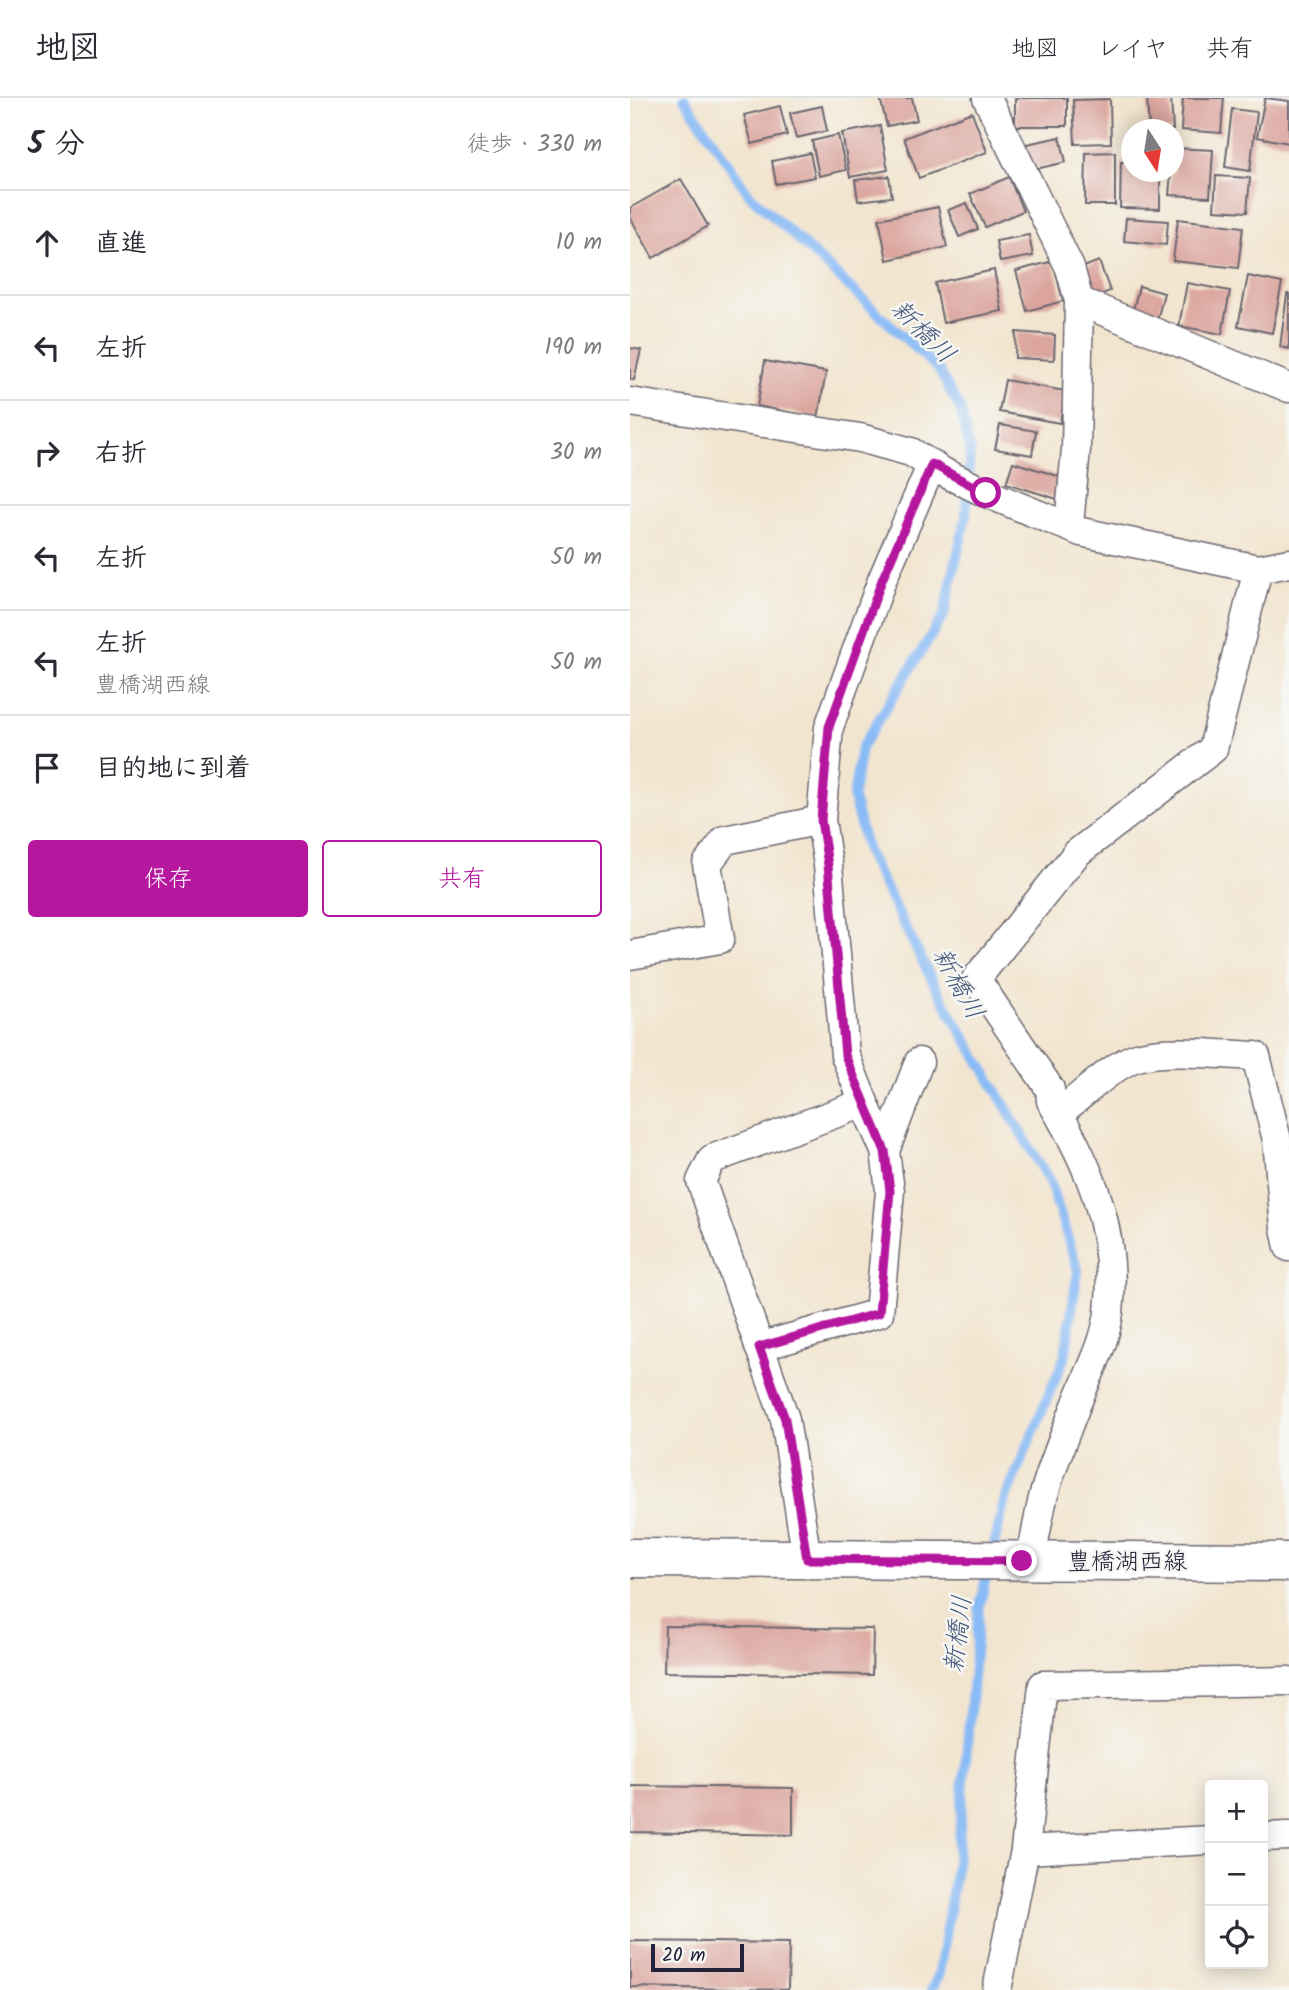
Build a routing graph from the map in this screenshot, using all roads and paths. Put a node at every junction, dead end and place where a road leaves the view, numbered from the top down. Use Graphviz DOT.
graph roads {
  1 [pos="987,98"];
  2 [pos="1079,300"];
  3 [pos="1289,388"];
  4 [pos="630,402"];
  5 [pos="935,467"];
  6 [pos="1066,525"];
  7 [pos="1289,563"];
  8 [pos="1258,569"];
  9 [pos="821,820"];
  10 [pos="630,955"];
  11 [pos="919,1062"];
  12 [pos="864,1103"];
  13 [pos="1059,1114"];
  14 [pos="885,1151"];
  15 [pos="1289,1247"];
  16 [pos="759,1347"];
  17 [pos="630,1559"];
  18 [pos="807,1559"];
  19 [pos="1026,1561"];
  20 [pos="1289,1562"];
  21 [pos="1289,1681"];
  22 [pos="1289,1836"];
  23 [pos="1268,1837"];
  24 [pos="1205,1840"];
  25 [pos="1025,1850"];
  26 [pos="997,1990"];
  1 -- 2 [label="street"];
  2 -- 3 [label="street"];
  2 -- 6 [label="street"];
  4 -- 5 [label="street"];
  5 -- 6 [label="street"];
  5 -- 9 [label="street"];
  6 -- 8 [label="street"];
  7 -- 8 [label="street"];
  8 -- 13 [label="street"];
  9 -- 10 [label="street"];
  9 -- 12 [label="street"];
  11 -- 14 [label="street"];
  12 -- 14 [label="street"];
  12 -- 16 [label="street"];
  13 -- 15 [label="street"];
  13 -- 19 [label="street"];
  14 -- 16 [label="street"];
  16 -- 18 [label="street"];
  17 -- 18 [label="main road, 豊橋湖西線"];
  18 -- 19 [label="main road, 豊橋湖西線"];
  19 -- 20 [label="main road, 豊橋湖西線"];
  21 -- 25 [label="street"];
  22 -- 23 [label="street"];
  24 -- 25 [label="street"];
  25 -- 26 [label="street"];
}
